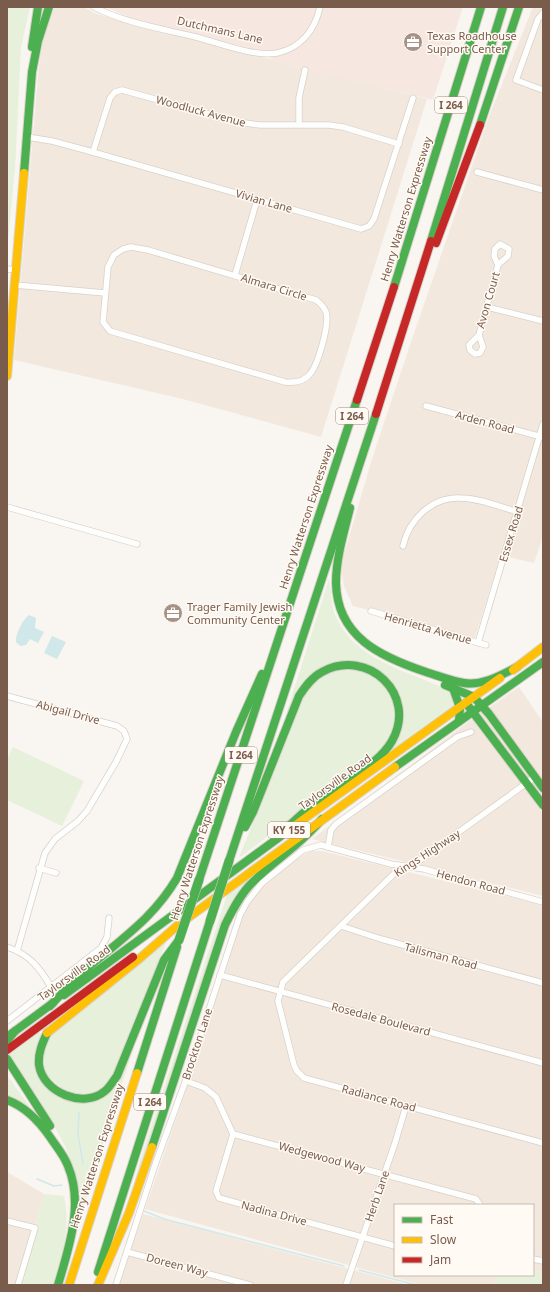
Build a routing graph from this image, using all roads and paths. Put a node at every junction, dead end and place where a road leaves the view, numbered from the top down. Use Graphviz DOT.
graph roads {
  1 [pos="38,7"];
  2 [pos="49,7"];
  3 [pos="94,7"];
  4 [pos="320,7"];
  5 [pos="476,7"];
  6 [pos="481,7"];
  7 [pos="503,7"];
  8 [pos="519,7"];
  9 [pos="543,13"];
  10 [pos="469,41"];
  11 [pos="35,58"];
  12 [pos="304,70"];
  13 [pos="543,90"];
  14 [pos="414,98"];
  15 [pos="299,124"];
  16 [pos="27,137"];
  17 [pos="399,144"];
  18 [pos="93,152"];
  19 [pos="477,172"];
  20 [pos="543,190"];
  21 [pos="257,200"];
  22 [pos="498,266"];
  23 [pos="12,270"];
  24 [pos="235,275"];
  25 [pos="15,286"];
  26 [pos="105,294"];
  27 [pos="415,294"];
  28 [pos="487,307"];
  29 [pos="543,321"];
  30 [pos="478,335"];
  31 [pos="7,376"];
  32 [pos="426,406"];
  33 [pos="543,424"];
  34 [pos="541,437"];
  35 [pos="357,471"];
  36 [pos="7,507"];
  37 [pos="518,512"];
  38 [pos="137,544"];
  39 [pos="403,546"];
  40 [pos="371,611"];
  41 [pos="282,630"];
  42 [pos="478,643"];
  43 [pos="486,645"];
  44 [pos="543,647"];
  45 [pos="543,662"];
  46 [pos="517,667"];
  47 [pos="415,668"];
  48 [pos="452,688"];
  49 [pos="7,696"];
  50 [pos="467,702"];
  51 [pos="482,705"];
  52 [pos="472,712"];
  53 [pos="459,721"];
  54 [pos="470,732"];
  55 [pos="535,778"];
  56 [pos="526,784"];
  57 [pos="543,788"];
  58 [pos="543,805"];
  59 [pos="322,819"];
  60 [pos="276,839"];
  61 [pos="328,847"];
  62 [pos="230,856"];
  63 [pos="39,868"];
  64 [pos="407,868"];
  65 [pos="56,873"];
  66 [pos="543,902"];
  67 [pos="108,918"];
  68 [pos="178,925"];
  69 [pos="341,926"];
  70 [pos="179,940"];
  71 [pos="7,947"];
  72 [pos="17,951"];
  73 [pos="220,975"];
  74 [pos="543,983"];
  75 [pos="51,987"];
  76 [pos="280,991"];
  77 [pos="50,1006"];
  78 [pos="7,1021"];
  79 [pos="11,1034"];
  80 [pos="7,1041"];
  81 [pos="7,1050"];
  82 [pos="7,1059"];
  83 [pos="543,1063"];
  84 [pos="186,1081"];
  85 [pos="7,1100"];
  86 [pos="406,1106"];
  87 [pos="233,1134"];
  88 [pos="543,1143"];
  89 [pos="62,1156"];
  90 [pos="385,1174"];
  91 [pos="479,1204"];
  92 [pos="7,1221"];
  93 [pos="363,1237"];
  94 [pos="394,1246"];
  95 [pos="127,1252"];
  96 [pos="18,1285"];
  97 [pos="58,1285"];
  98 [pos="69,1285"];
  99 [pos="94,1285"];
  100 [pos="98,1285"];
  101 [pos="116,1285"];
  102 [pos="250,1285"];
  103 [pos="346,1285"];
  1 -- 11 [label="main road"];
  2 -- 11 [label="main road"];
  3 -- 4 [label="street, Dutchmans Lane"];
  5 -- 10 [label="main road"];
  6 -- 10 [label="main road, Henry Watterson Expressway / I 264"];
  7 -- 27 [label="main road, I 264"];
  8 -- 27 [label="main road"];
  9 -- 13 [label="street"];
  10 -- 41 [label="main road, Henry Watterson Expressway / I 264"];
  11 -- 16 [label="main road"];
  12 -- 15 [label="street"];
  14 -- 17 [label="street, Vivian Lane"];
  15 -- 17 [label="street, Woodluck Avenue"];
  15 -- 18 [label="street, Woodluck Avenue"];
  16 -- 18 [label="street, Vivian Lane"];
  16 -- 23 [label="main road"];
  17 -- 21 [label="street, Vivian Lane"];
  18 -- 21 [label="street, Vivian Lane"];
  19 -- 20 [label="street"];
  21 -- 24 [label="street"];
  22 -- 28 [label="street, Avon Court"];
  23 -- 25 [label="main road"];
  24 -- 26 [label="street, Almara Circle"];
  24 -- 26 [label="street, Almara Circle"];
  25 -- 26 [label="street"];
  25 -- 31 [label="main road"];
  27 -- 35 [label="main road, I 264"];
  28 -- 29 [label="street"];
  28 -- 30 [label="street, Avon Court"];
  32 -- 34 [label="street, Arden Road"];
  33 -- 34 [label="street, Essex Road"];
  34 -- 37 [label="street, Essex Road"];
  35 -- 47 [label="main road"];
  35 -- 62 [label="main road, I 264"];
  36 -- 38 [label="street"];
  37 -- 39 [label="street"];
  37 -- 42 [label="street, Essex Road"];
  40 -- 42 [label="street, Henrietta Avenue"];
  41 -- 70 [label="main road, Henry Watterson Expressway / I 264, bridge"];
  41 -- 77 [label="main road"];
  42 -- 43 [label="street, Henrietta Avenue"];
  44 -- 46 [label="main road, Taylorsville Road / KY 155"];
  45 -- 51 [label="main road, Taylorsville Road / KY 155"];
  46 -- 47 [label="main road"];
  46 -- 50 [label="main road, Taylorsville Road / KY 155"];
  47 -- 48 [label="main road"];
  48 -- 50 [label="main road"];
  48 -- 50 [label="main road"];
  49 -- 63 [label="street, Abigail Drive"];
  50 -- 51 [label="main road"];
  50 -- 52 [label="main road"];
  50 -- 53 [label="main road"];
  50 -- 60 [label="main road, Taylorsville Road / KY 155"];
  51 -- 52 [label="main road, Taylorsville Road / KY 155"];
  51 -- 55 [label="main road"];
  52 -- 53 [label="main road, Taylorsville Road / KY 155"];
  52 -- 56 [label="main road"];
  53 -- 59 [label="main road, Taylorsville Road / KY 155"];
  54 -- 61 [label="street"];
  55 -- 56 [label="street, Kings Highway"];
  55 -- 57 [label="main road"];
  56 -- 58 [label="main road"];
  56 -- 64 [label="street, Kings Highway"];
  59 -- 68 [label="main road, Taylorsville Road / KY 155"];
  59 -- 100 [label="main road"];
  60 -- 62 [label="main road"];
  60 -- 77 [label="main road, Taylorsville Road / KY 155"];
  61 -- 64 [label="street, Hendon Road"];
  61 -- 73 [label="street, Brockton Lane"];
  62 -- 99 [label="main road, I 264, bridge"];
  63 -- 65 [label="street"];
  63 -- 72 [label="street"];
  64 -- 66 [label="street, Hendon Road"];
  64 -- 69 [label="street, Kings Highway"];
  67 -- 75 [label="street"];
  68 -- 70 [label="main road"];
  68 -- 81 [label="main road, Taylorsville Road / KY 155"];
  69 -- 74 [label="street, Talisman Road"];
  69 -- 76 [label="street, Kings Highway"];
  70 -- 98 [label="main road, Henry Watterson Expressway / I 264"];
  71 -- 72 [label="street"];
  72 -- 75 [label="street"];
  73 -- 76 [label="street, Rosedale Boulevard"];
  73 -- 84 [label="street, Brockton Lane"];
  75 -- 78 [label="street"];
  76 -- 83 [label="street, Rosedale Boulevard"];
  76 -- 86 [label="street, Radiance Road"];
  77 -- 79 [label="main road, Taylorsville Road / KY 155"];
  79 -- 80 [label="main road"];
  82 -- 89 [label="main road"];
  84 -- 87 [label="street"];
  84 -- 95 [label="street, Brockton Lane"];
  85 -- 89 [label="main road"];
  86 -- 88 [label="street, Radiance Road"];
  86 -- 90 [label="street, Herb Lane"];
  87 -- 90 [label="street, Wedgewood Way"];
  87 -- 93 [label="street, Nadina Drive"];
  89 -- 97 [label="main road"];
  90 -- 91 [label="street, Wedgewood Way"];
  90 -- 93 [label="street, Herb Lane"];
  92 -- 96 [label="street"];
  93 -- 94 [label="street, Nadina Drive"];
  93 -- 103 [label="street, Herb Lane"];
  95 -- 101 [label="street, Brockton Lane"];
  95 -- 102 [label="street, Doreen Way"];
}
